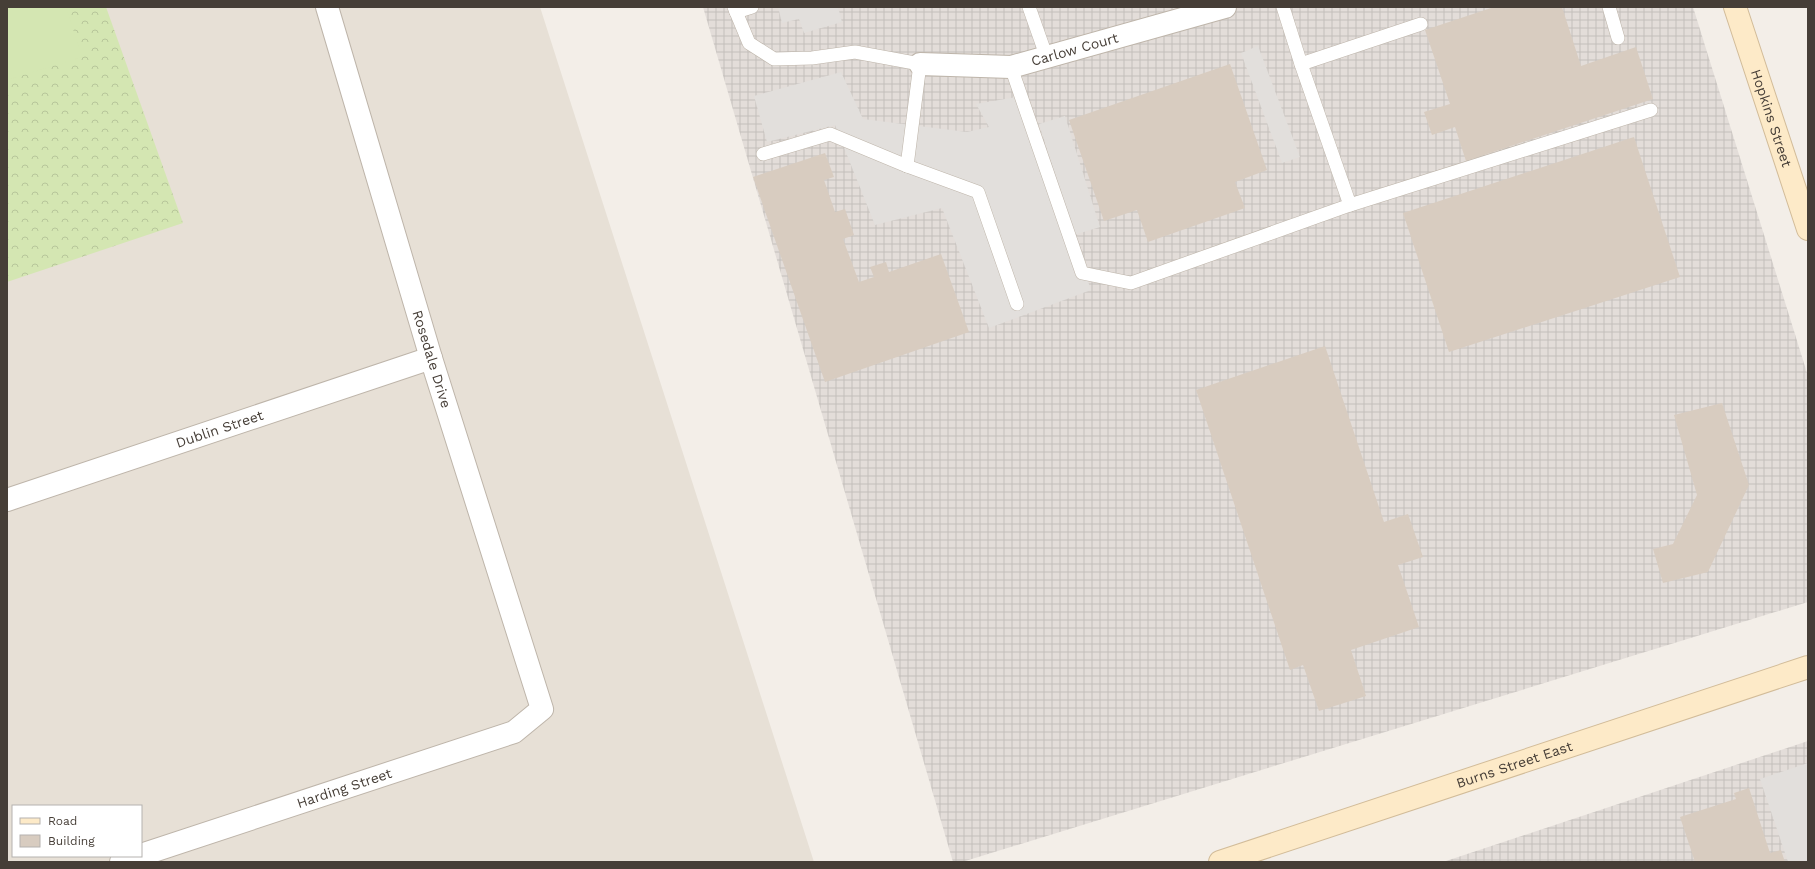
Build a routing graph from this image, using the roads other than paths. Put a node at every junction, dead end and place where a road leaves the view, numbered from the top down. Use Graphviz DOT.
graph roads {
  1 [pos="327,7"];
  2 [pos="752,7"];
  3 [pos="1029,7"];
  4 [pos="1225,7"];
  5 [pos="1283,7"];
  6 [pos="1609,7"];
  7 [pos="1735,7"];
  8 [pos="735,10"];
  9 [pos="1420,24"];
  10 [pos="1618,38"];
  11 [pos="1046,58"];
  12 [pos="920,64"];
  13 [pos="1300,64"];
  14 [pos="1012,67"];
  15 [pos="1651,110"];
  16 [pos="763,154"];
  17 [pos="907,166"];
  18 [pos="1350,205"];
  19 [pos="1808,229"];
  20 [pos="1017,304"];
  21 [pos="431,358"];
  22 [pos="7,500"];
  23 [pos="1808,667"];
  24 [pos="542,709"];
  25 [pos="142,855"];
  26 [pos="137,857"];
  27 [pos="121,862"];
  28 [pos="1220,862"];
  1 -- 21 [label="street, Rosedale Drive"];
  2 -- 8 [label="lane"];
  3 -- 11 [label="lane"];
  4 -- 11 [label="street, Carlow Court"];
  5 -- 13 [label="lane"];
  6 -- 10 [label="lane"];
  7 -- 19 [label="street, Hopkins Street"];
  8 -- 12 [label="lane"];
  9 -- 13 [label="lane"];
  11 -- 14 [label="street, Carlow Court"];
  12 -- 14 [label="street, Carlow Court"];
  12 -- 17 [label="lane"];
  13 -- 18 [label="lane"];
  14 -- 18 [label="lane"];
  15 -- 18 [label="lane"];
  16 -- 17 [label="lane"];
  17 -- 20 [label="lane"];
  21 -- 22 [label="street, Dublin Street"];
  21 -- 24 [label="street, Rosedale Drive"];
  23 -- 28 [label="street, Burns Street East"];
  24 -- 25 [label="street, Harding Street"];
  26 -- 27 [label="street, Harding Street"];
}
